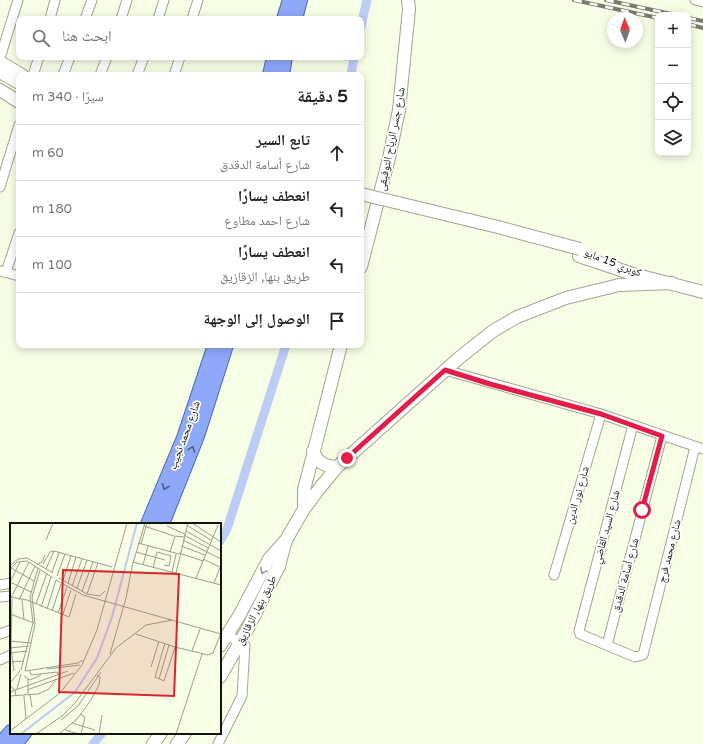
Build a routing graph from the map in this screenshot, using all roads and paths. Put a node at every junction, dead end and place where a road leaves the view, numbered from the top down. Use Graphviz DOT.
graph roads {
  1 [pos="18,0"];
  2 [pos="55,0"];
  3 [pos="92,0"];
  4 [pos="127,0"];
  5 [pos="164,0"];
  6 [pos="198,0"];
  7 [pos="290,0"];
  8 [pos="300,0"];
  9 [pos="695,0"];
  10 [pos="703,2"];
  11 [pos="411,3"];
  12 [pos="51,16"];
  13 [pos="86,16"];
  14 [pos="122,16"];
  15 [pos="159,16"];
  16 [pos="193,16"];
  17 [pos="285,16"];
  18 [pos="297,16"];
  19 [pos="0,58"];
  20 [pos="38,60"];
  21 [pos="69,60"];
  22 [pos="106,60"];
  23 [pos="143,60"];
  24 [pos="179,60"];
  25 [pos="273,60"];
  26 [pos="284,60"];
  27 [pos="0,62"];
  28 [pos="0,72"];
  29 [pos="17,72"];
  30 [pos="34,72"];
  31 [pos="64,72"];
  32 [pos="101,72"];
  33 [pos="138,72"];
  34 [pos="175,72"];
  35 [pos="271,72"];
  36 [pos="282,72"];
  37 [pos="0,81"];
  38 [pos="16,81"];
  39 [pos="0,90"];
  40 [pos="16,90"];
  41 [pos="16,100"];
  42 [pos="16,135"];
  43 [pos="0,188"];
  44 [pos="364,195"];
  45 [pos="364,203"];
  46 [pos="16,240"];
  47 [pos="580,253"];
  48 [pos="364,255"];
  49 [pos="604,264"];
  50 [pos="3,271"];
  51 [pos="16,275"];
  52 [pos="648,276"];
  53 [pos="672,283"];
  54 [pos="602,288"];
  55 [pos="703,292"];
  56 [pos="215,348"];
  57 [pos="224,348"];
  58 [pos="339,348"];
  59 [pos="216,361"];
  60 [pos="445,370"];
  61 [pos="210,380"];
  62 [pos="601,414"];
  63 [pos="633,425"];
  64 [pos="662,436"];
  65 [pos="699,448"];
  66 [pos="313,451"];
  67 [pos="337,467"];
  68 [pos="304,508"];
  69 [pos="148,523"];
  70 [pos="162,523"];
  71 [pos="286,540"];
  72 [pos="554,575"];
  73 [pos="10,583"];
  74 [pos="0,585"];
  75 [pos="10,596"];
  76 [pos="0,597"];
  77 [pos="10,630"];
  78 [pos="0,634"];
  79 [pos="227,634"];
  80 [pos="240,642"];
  81 [pos="221,644"];
  82 [pos="607,645"];
  83 [pos="10,655"];
  84 [pos="0,660"];
  85 [pos="221,675"];
  86 [pos="10,733"];
  87 [pos="23,734"];
  88 [pos="160,734"];
  89 [pos="184,734"];
  90 [pos="1,744"];
  91 [pos="15,744"];
  92 [pos="153,744"];
  93 [pos="177,744"];
  94 [pos="218,744"];
  1 -- 19 [label="street"];
  2 -- 12 [label="street"];
  3 -- 13 [label="street"];
  4 -- 14 [label="street"];
  5 -- 15 [label="street"];
  6 -- 16 [label="street"];
  7 -- 17 [label="highway"];
  8 -- 18 [label="highway"];
  9 -- 10 [label="street"];
  11 -- 48 [label="main road, شارع جسر الرياح التوفيقى"];
  20 -- 30 [label="street"];
  21 -- 31 [label="street"];
  22 -- 32 [label="street"];
  23 -- 33 [label="street"];
  24 -- 34 [label="street"];
  25 -- 35 [label="highway"];
  26 -- 36 [label="highway"];
  27 -- 29 [label="main road"];
  28 -- 38 [label="main road"];
  37 -- 40 [label="main road"];
  39 -- 41 [label="main road"];
  42 -- 43 [label="street"];
  44 -- 47 [label="main road, كوبري 15 مايو, bridge"];
  45 -- 47 [label="main road, كوبري 15 مايو"];
  46 -- 50 [label="street"];
  47 -- 49 [label="main road, كوبري 15 مايو"];
  47 -- 52 [label="main road, كوبري 15 مايو"];
  49 -- 52 [label="main road, كوبري 15 مايو"];
  49 -- 54 [label="main road"];
  50 -- 51 [label="street"];
  52 -- 53 [label="main road, طريق بنها, الزقازيق"];
  53 -- 54 [label="main road, طريق بنها, الزقازيق"];
  53 -- 55 [label="main road, طريق بنها, الزقازيق"];
  54 -- 60 [label="main road, طريق بنها, الزقازيق"];
  56 -- 59 [label="highway, شارع محمد نجيب"];
  57 -- 59 [label="highway, شارع محمد نجيب"];
  58 -- 66 [label="main road"];
  59 -- 61 [label="highway, شارع محمد نجيب"];
  60 -- 62 [label="street"];
  60 -- 67 [label="main road, طريق بنها, الزقازيق"];
  61 -- 69 [label="highway, شارع محمد نجيب, one-way"];
  70 -- 61 [label="highway, شارع محمد نجيب, one-way"];
  62 -- 63 [label="street"];
  62 -- 72 [label="street, شارع نور الدين"];
  63 -- 64 [label="street"];
  63 -- 82 [label="street, شارع السيد القاضي"];
  64 -- 65 [label="street"];
  64 -- 82 [label="street, شارع أسامة الدقدق"];
  65 -- 82 [label="street, شارع محمد فرج"];
  66 -- 67 [label="main road"];
  66 -- 68 [label="main road"];
  67 -- 68 [label="main road, طريق بنها, الزقازيق"];
  68 -- 71 [label="main road, طريق بنها, الزقازيق"];
  71 -- 79 [label="main road, طريق بنها, الزقازيق, one-way"];
  71 -- 80 [label="main road, طريق بنها, الزقازيق"];
  73 -- 74 [label="street"];
  75 -- 76 [label="street"];
  77 -- 78 [label="street"];
  79 -- 80 [label="street"];
  79 -- 81 [label="main road, طريق بنها, الزقازيق"];
  80 -- 85 [label="main road, طريق بنها, الزقازيق"];
  80 -- 94 [label="street"];
  83 -- 84 [label="street"];
  86 -- 90 [label="highway"];
  87 -- 91 [label="highway"];
  88 -- 92 [label="main road"];
  89 -- 93 [label="main road"];
}
